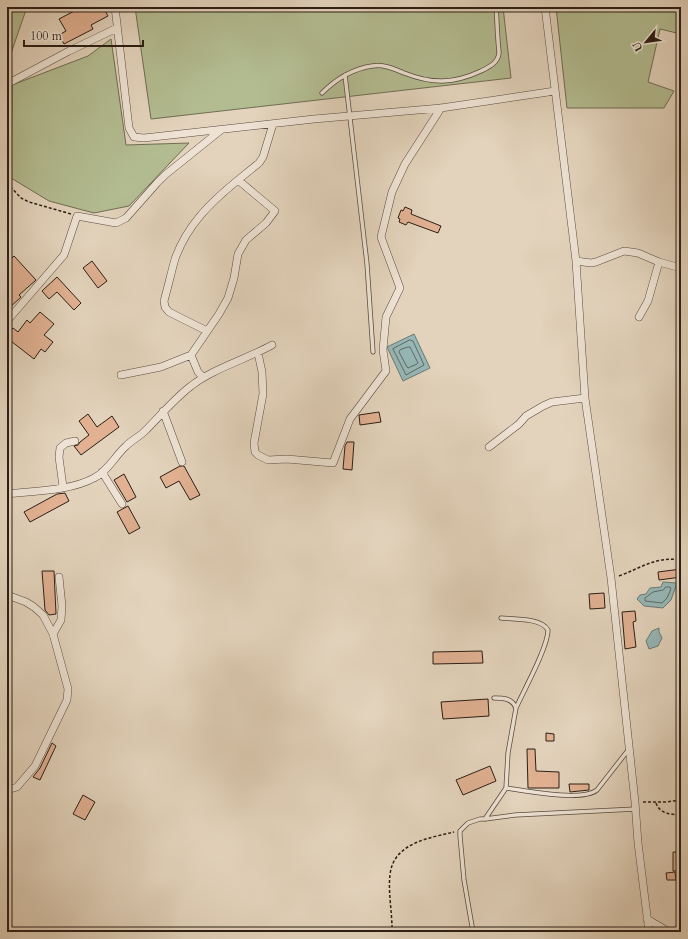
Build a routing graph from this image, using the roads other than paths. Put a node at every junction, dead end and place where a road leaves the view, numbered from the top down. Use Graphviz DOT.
graph roads {
  1 [pos="115,7"];
  2 [pos="496,7"];
  3 [pos="545,7"];
  4 [pos="117,28"];
  5 [pos="345,75"];
  6 [pos="7,84"];
  7 [pos="555,91"];
  8 [pos="322,93"];
  9 [pos="442,108"];
  10 [pos="349,116"];
  11 [pos="273,124"];
  12 [pos="222,130"];
  13 [pos="238,180"];
  14 [pos="576,261"];
  15 [pos="659,262"];
  16 [pos="681,268"];
  17 [pos="639,317"];
  18 [pos="7,322"];
  19 [pos="207,331"];
  20 [pos="272,345"];
  21 [pos="373,352"];
  22 [pos="258,353"];
  23 [pos="191,355"];
  24 [pos="121,375"];
  25 [pos="203,378"];
  26 [pos="585,398"];
  27 [pos="163,411"];
  28 [pos="75,441"];
  29 [pos="489,447"];
  30 [pos="182,462"];
  31 [pos="102,472"];
  32 [pos="63,487"];
  33 [pos="7,494"];
  34 [pos="122,504"];
  35 [pos="60,577"];
  36 [pos="7,595"];
  37 [pos="501,618"];
  38 [pos="53,634"];
  39 [pos="494,698"];
  40 [pos="516,708"];
  41 [pos="629,748"];
  42 [pos="506,788"];
  43 [pos="7,790"];
  44 [pos="636,806"];
  45 [pos="485,819"];
  46 [pos="647,919"];
  47 [pos="473,932"];
  48 [pos="649,932"];
  49 [pos="669,932"];
  1 -- 4 [label="street"];
  2 -- 5 [label="lane"];
  3 -- 7 [label="street"];
  4 -- 6 [label="street"];
  4 -- 12 [label="street"];
  5 -- 8 [label="lane"];
  5 -- 10 [label="lane"];
  7 -- 9 [label="street"];
  7 -- 14 [label="street"];
  9 -- 10 [label="street"];
  9 -- 22 [label="street"];
  10 -- 11 [label="street"];
  10 -- 21 [label="lane"];
  11 -- 12 [label="street"];
  11 -- 13 [label="street"];
  12 -- 18 [label="street"];
  13 -- 19 [label="street"];
  13 -- 19 [label="street"];
  14 -- 15 [label="street"];
  14 -- 26 [label="street"];
  15 -- 16 [label="street"];
  15 -- 17 [label="street"];
  19 -- 23 [label="street"];
  20 -- 22 [label="street"];
  22 -- 25 [label="street"];
  23 -- 24 [label="street"];
  23 -- 25 [label="street"];
  25 -- 27 [label="street"];
  26 -- 29 [label="street"];
  26 -- 41 [label="street"];
  27 -- 30 [label="street"];
  27 -- 31 [label="street"];
  28 -- 32 [label="street"];
  31 -- 32 [label="street"];
  31 -- 34 [label="street"];
  32 -- 33 [label="street"];
  35 -- 38 [label="street"];
  36 -- 38 [label="street"];
  37 -- 40 [label="lane"];
  38 -- 43 [label="street"];
  39 -- 40 [label="lane"];
  40 -- 42 [label="lane"];
  41 -- 42 [label="lane"];
  41 -- 44 [label="street"];
  42 -- 45 [label="lane"];
  44 -- 45 [label="lane"];
  44 -- 46 [label="street"];
  45 -- 47 [label="lane"];
  46 -- 48 [label="street"];
  46 -- 49 [label="street"];
}
